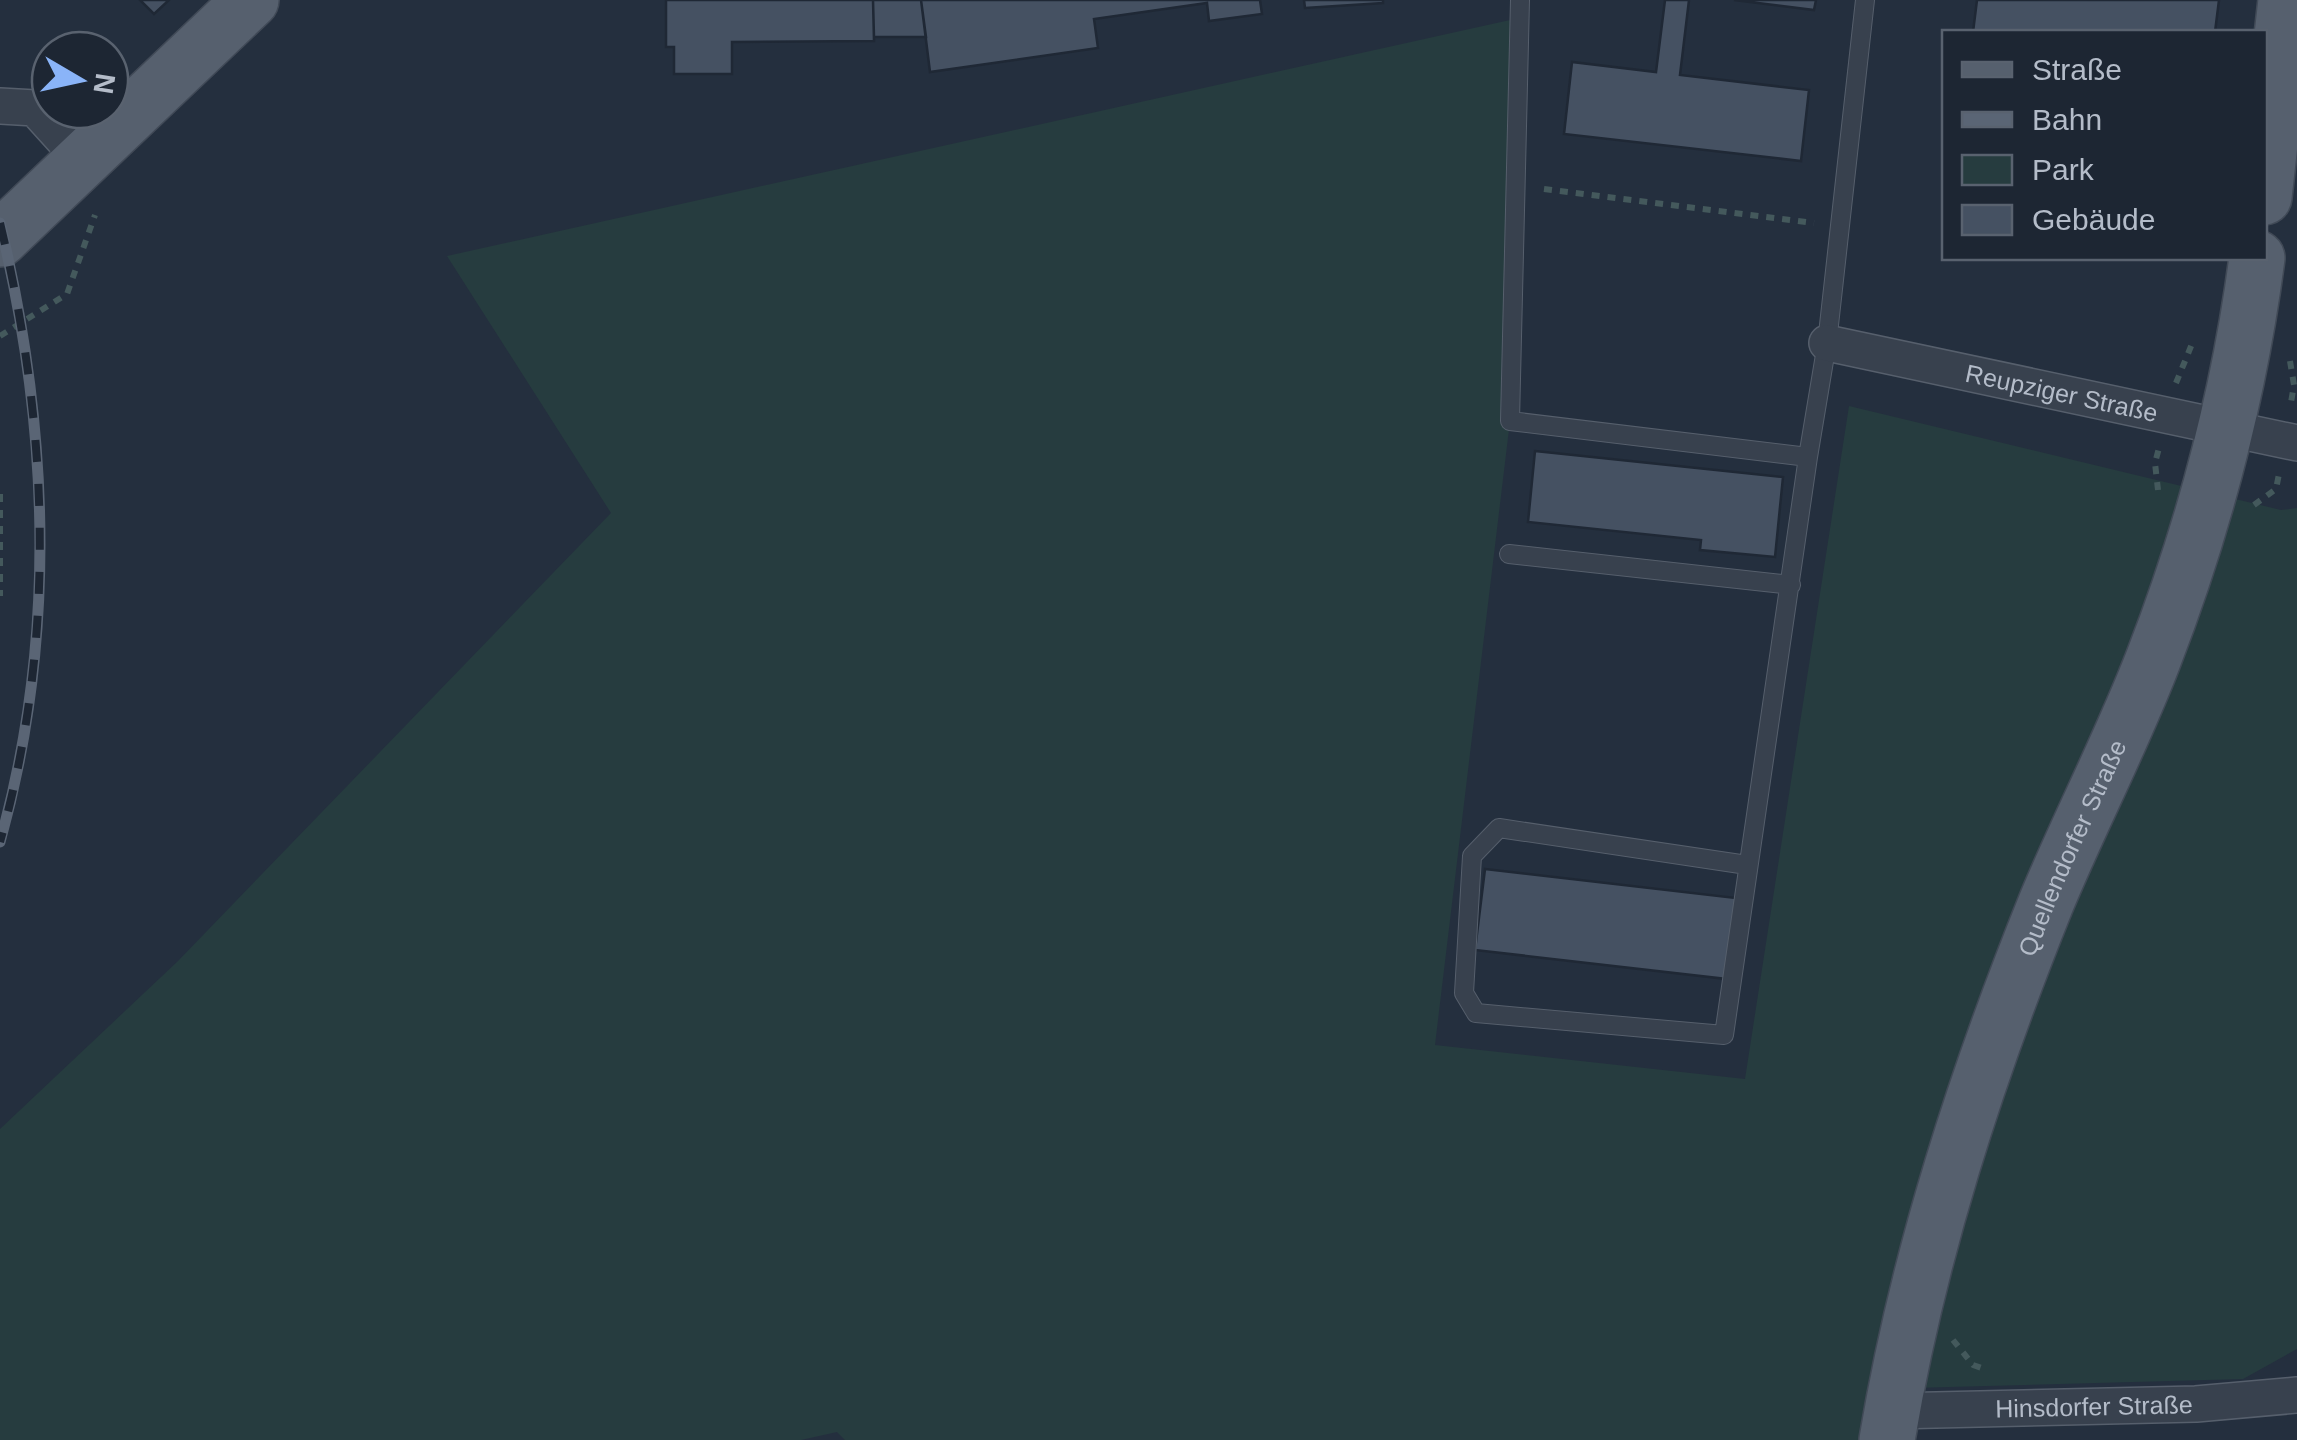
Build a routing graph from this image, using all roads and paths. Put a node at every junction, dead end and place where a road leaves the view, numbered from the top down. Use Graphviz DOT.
graph roads {
  1 [pos="251,0"];
  2 [pos="1520,0"];
  3 [pos="1865,0"];
  4 [pos="2286,0"];
  5 [pos="0,106"];
  6 [pos="86,156"];
  7 [pos="2267,170"];
  8 [pos="1516,185"];
  9 [pos="1840,226"];
  10 [pos="0,238"];
  11 [pos="2257,260"];
  12 [pos="0,336"];
  13 [pos="1827,343"];
  14 [pos="2224,430"];
  15 [pos="2297,443"];
  16 [pos="1808,457"];
  17 [pos="0,494"];
  18 [pos="1509,554"];
  19 [pos="1791,585"];
  20 [pos="0,596"];
  21 [pos="1747,864"];
  22 [pos="1944,1330"];
  23 [pos="1999,1374"];
  24 [pos="2297,1395"];
  25 [pos="1890,1426"];
  1 -- 6 [label="main road"];
  2 -- 8 [label="lane"];
  3 -- 9 [label="lane"];
  4 -- 7 [label="main road"];
  5 -- 6 [label="street"];
  6 -- 10 [label="main road"];
  6 -- 12 [label="path"];
  8 -- 9 [label="path"];
  8 -- 16 [label="lane"];
  9 -- 13 [label="lane"];
  11 -- 14 [label="main road, Quellendorfer Straße"];
  13 -- 14 [label="street, Reupziger Straße"];
  13 -- 16 [label="lane"];
  14 -- 15 [label="street, Reupziger Straße"];
  14 -- 25 [label="main road, Quellendorfer Straße"];
  16 -- 19 [label="lane"];
  17 -- 20 [label="path"];
  18 -- 19 [label="lane"];
  19 -- 21 [label="lane"];
  21 -- 21 [label="lane"];
  22 -- 23 [label="path"];
  24 -- 25 [label="street, Hinsdorfer Straße"];
}
